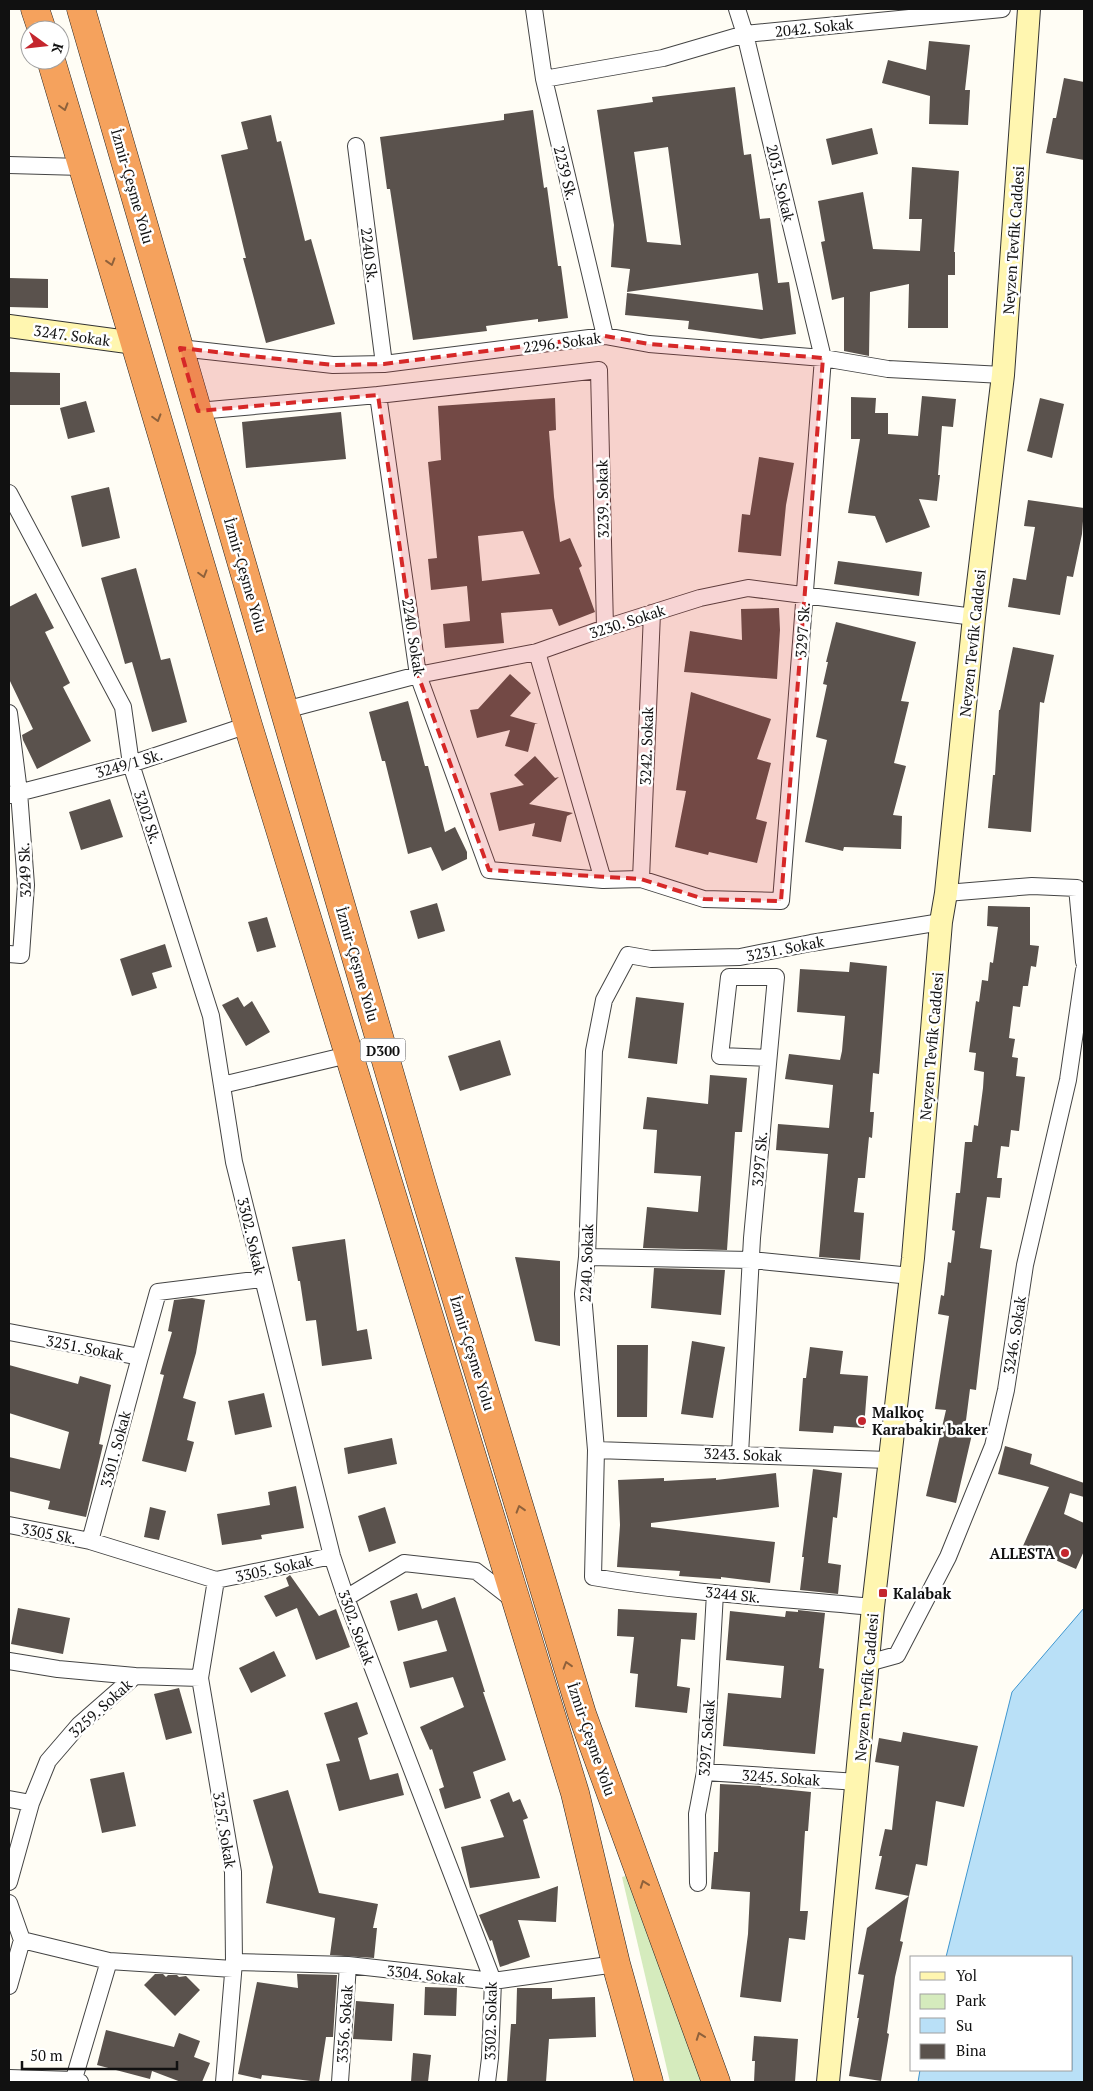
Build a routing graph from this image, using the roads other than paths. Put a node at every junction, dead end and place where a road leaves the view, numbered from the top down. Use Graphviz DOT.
graph roads {
  1 [pos="81,9"];
  2 [pos="534,9"];
  3 [pos="738,9"];
  4 [pos="1002,9"];
  5 [pos="1029,9"];
  6 [pos="746,34"];
  7 [pos="53,70"];
  8 [pos="544,79"];
  9 [pos="356,146"];
  10 [pos="9,165"];
  11 [pos="82,167"];
  12 [pos="9,326"];
  13 [pos="605,336"];
  14 [pos="135,343"];
  15 [pos="180,348"];
  16 [pos="823,358"];
  17 [pos="384,364"];
  18 [pos="1003,375"];
  19 [pos="378,395"];
  20 [pos="198,411"];
  21 [pos="9,493"];
  22 [pos="805,594"];
  23 [pos="652,613"];
  24 [pos="974,617"];
  25 [pos="605,628"];
  26 [pos="537,652"];
  27 [pos="418,674"];
  28 [pos="285,710"];
  29 [pos="9,713"];
  30 [pos="248,725"];
  31 [pos="131,764"];
  32 [pos="14,794"];
  33 [pos="603,880"];
  34 [pos="640,880"];
  35 [pos="946,893"];
  36 [pos="941,922"];
  37 [pos="9,954"];
  38 [pos="628,955"];
  39 [pos="1084,962"];
  40 [pos="1084,970"];
  41 [pos="348,1055"];
  42 [pos="768,1058"];
  43 [pos="222,1085"];
  44 [pos="234,1162"];
  45 [pos="586,1257"];
  46 [pos="751,1260"];
  47 [pos="911,1276"];
  48 [pos="262,1278"];
  49 [pos="9,1332"];
  50 [pos="140,1357"];
  51 [pos="596,1450"];
  52 [pos="740,1454"];
  53 [pos="889,1460"];
  54 [pos="9,1525"];
  55 [pos="90,1541"];
  56 [pos="332,1556"];
  57 [pos="593,1576"];
  58 [pos="216,1580"];
  59 [pos="715,1593"];
  60 [pos="346,1598"];
  61 [pos="516,1602"];
  62 [pos="873,1607"];
  63 [pos="9,1661"];
  64 [pos="868,1663"];
  65 [pos="135,1676"];
  66 [pos="200,1678"];
  67 [pos="705,1772"];
  68 [pos="858,1782"];
  69 [pos="9,1799"];
  70 [pos="30,1803"];
  71 [pos="9,1882"];
  72 [pos="698,1883"];
  73 [pos="9,1903"];
  74 [pos="22,1940"];
  75 [pos="109,1961"];
  76 [pos="616,1964"];
  77 [pos="233,1965"];
  78 [pos="348,1965"];
  79 [pos="493,1981"];
  80 [pos="9,1986"];
  81 [pos="9,2078"];
  82 [pos="76,2082"];
  83 [pos="224,2082"];
  84 [pos="340,2082"];
  85 [pos="487,2082"];
  86 [pos="649,2082"];
  87 [pos="716,2082"];
  88 [pos="828,2082"];
  1 -- 15 [label="highway, İzmir-Çeşme Yolu / D300"];
  2 -- 8 [label="street, 2239 Sk."];
  3 -- 6 [label="street, 2031. Sokak"];
  4 -- 6 [label="street, 2042. Sokak"];
  5 -- 18 [label="street, Neyzen Tevfik Caddesi"];
  6 -- 8 [label="street, 2042. Sokak"];
  6 -- 16 [label="street, 2031. Sokak"];
  7 -- 11 [label="highway, İzmir-Çeşme Yolu / D300, one-way"];
  8 -- 13 [label="street, 2239 Sk."];
  9 -- 17 [label="street, 2240 Sk."];
  10 -- 11 [label="street"];
  11 -- 14 [label="highway, İzmir-Çeşme Yolu / D300, one-way"];
  12 -- 14 [label="street, 3247. Sokak"];
  13 -- 16 [label="street, 2296. Sokak"];
  13 -- 17 [label="street, 2296. Sokak"];
  14 -- 30 [label="highway, İzmir-Çeşme Yolu / D300, one-way"];
  15 -- 17 [label="street, 2296. Sokak"];
  15 -- 20 [label="highway, İzmir-Çeşme Yolu / D300"];
  16 -- 18 [label="street, 2296. Sokak"];
  16 -- 22 [label="street, 3297 Sk."];
  18 -- 24 [label="street, Neyzen Tevfik Caddesi"];
  19 -- 20 [label="street"];
  19 -- 25 [label="street, 3239. Sokak"];
  19 -- 27 [label="street, 2240. Sokak"];
  20 -- 28 [label="highway, İzmir-Çeşme Yolu / D300"];
  21 -- 31 [label="street, 3202 Sk."];
  22 -- 23 [label="street, 3230. Sokak"];
  22 -- 24 [label="street, 3230. Sokak"];
  22 -- 34 [label="street, 3297 Sk."];
  23 -- 25 [label="street, 3230. Sokak"];
  23 -- 34 [label="street, 3242. Sokak"];
  24 -- 35 [label="street, Neyzen Tevfik Caddesi"];
  25 -- 26 [label="street, 3230. Sokak"];
  26 -- 27 [label="street, 3230. Sokak"];
  26 -- 33 [label="street"];
  27 -- 28 [label="street, 3230. Sokak"];
  27 -- 33 [label="street, 2240. Sokak"];
  87 -- 28 [label="highway, İzmir-Çeşme Yolu / D300, one-way"];
  29 -- 32 [label="street, 3249 Sk."];
  30 -- 31 [label="street, 3249/1 Sk."];
  30 -- 41 [label="highway, İzmir-Çeşme Yolu / D300"];
  31 -- 32 [label="street, 3249/1 Sk."];
  31 -- 43 [label="street, 3202 Sk."];
  32 -- 37 [label="street, 3249 Sk."];
  33 -- 34 [label="street"];
  35 -- 36 [label="street, Neyzen Tevfik Caddesi"];
  35 -- 39 [label="street"];
  36 -- 38 [label="street, 3231. Sokak"];
  36 -- 47 [label="street, Neyzen Tevfik Caddesi"];
  38 -- 45 [label="street, 2240. Sokak"];
  40 -- 64 [label="street, 3246. Sokak"];
  41 -- 43 [label="street"];
  41 -- 61 [label="highway, İzmir-Çeşme Yolu / D300"];
  42 -- 42 [label="street, 3297 Sk."];
  42 -- 46 [label="street, 3297 Sk."];
  43 -- 44 [label="street, 3202 Sk."];
  44 -- 48 [label="street, 3302. Sokak"];
  45 -- 46 [label="street"];
  45 -- 51 [label="street, 2240. Sokak"];
  46 -- 47 [label="street"];
  46 -- 52 [label="street, 3297 Sk."];
  47 -- 53 [label="street, Neyzen Tevfik Caddesi"];
  48 -- 50 [label="street, 3251. Sokak"];
  48 -- 56 [label="street, 3302. Sokak"];
  49 -- 50 [label="street, 3251. Sokak"];
  50 -- 55 [label="street, 3301. Sokak"];
  51 -- 52 [label="street, 3243. Sokak"];
  51 -- 57 [label="street, 2240. Sokak"];
  52 -- 53 [label="street, 3243. Sokak"];
  53 -- 62 [label="street, Neyzen Tevfik Caddesi"];
  54 -- 55 [label="street, 3305 Sk."];
  55 -- 58 [label="street, 3305 Sk."];
  56 -- 58 [label="street, 3305. Sokak"];
  56 -- 60 [label="street, 3302. Sokak"];
  57 -- 59 [label="street, 3244 Sk."];
  58 -- 66 [label="street, 3257. Sokak"];
  59 -- 62 [label="street, 3244 Sk."];
  59 -- 67 [label="street, 3297. Sokak"];
  60 -- 61 [label="street"];
  60 -- 79 [label="street, 3302. Sokak"];
  61 -- 76 [label="highway, İzmir-Çeşme Yolu / D300"];
  62 -- 64 [label="street, Neyzen Tevfik Caddesi"];
  63 -- 65 [label="street"];
  64 -- 68 [label="street, Neyzen Tevfik Caddesi"];
  65 -- 66 [label="street, 3259. Sokak"];
  65 -- 70 [label="street, 3259. Sokak"];
  66 -- 77 [label="street, 3257. Sokak"];
  67 -- 68 [label="street, 3245. Sokak"];
  67 -- 72 [label="street, 3297. Sokak"];
  68 -- 88 [label="street, Neyzen Tevfik Caddesi"];
  69 -- 70 [label="street"];
  70 -- 71 [label="street, 3259. Sokak"];
  73 -- 74 [label="street"];
  74 -- 75 [label="street, 3304. Sokak"];
  74 -- 80 [label="street"];
  75 -- 77 [label="street, 3304. Sokak"];
  75 -- 82 [label="street"];
  76 -- 79 [label="street, 3304. Sokak"];
  76 -- 86 [label="highway, İzmir-Çeşme Yolu / D300"];
  77 -- 78 [label="street, 3304. Sokak"];
  77 -- 83 [label="street, 3257. Sokak"];
  78 -- 79 [label="street, 3304. Sokak"];
  78 -- 84 [label="street, 3356. Sokak"];
  79 -- 85 [label="street, 3302. Sokak"];
  81 -- 82 [label="street"];
}
